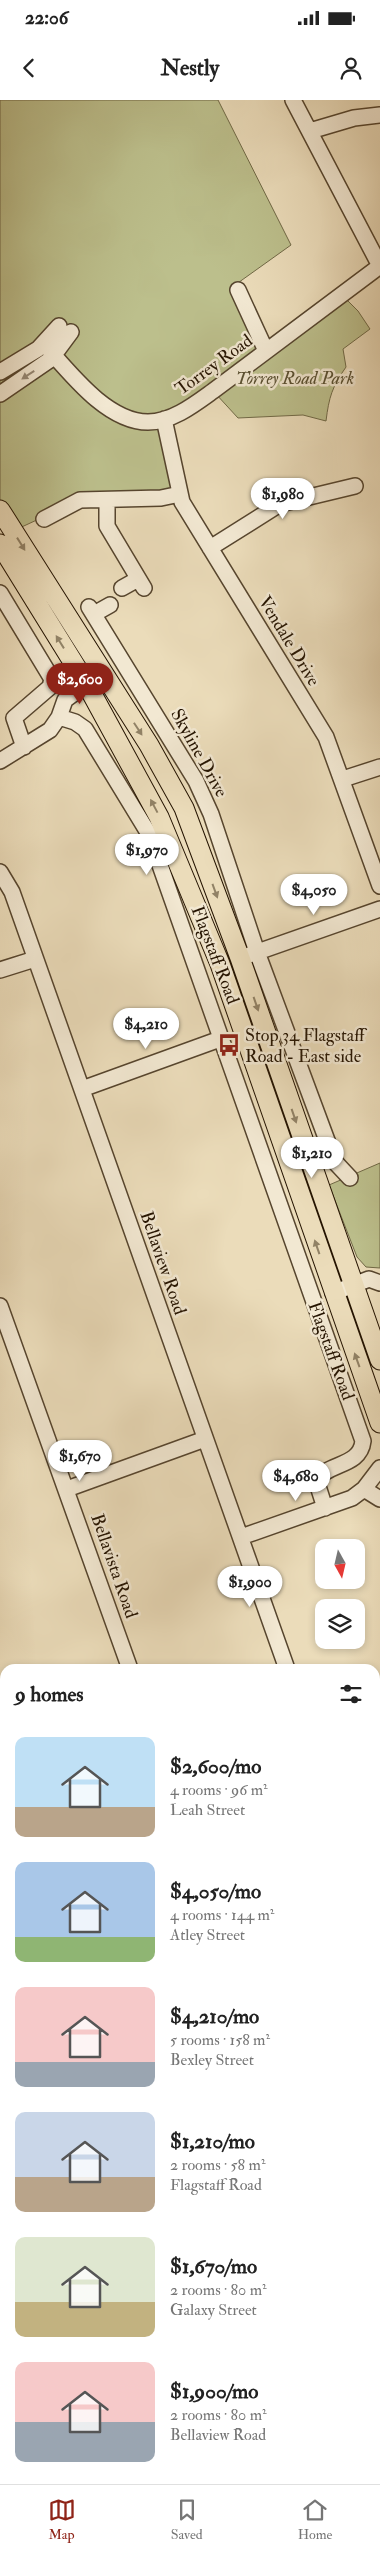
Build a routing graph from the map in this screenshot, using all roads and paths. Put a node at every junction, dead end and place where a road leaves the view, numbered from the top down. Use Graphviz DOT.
graph roads {
  1 [pos="293,100"];
  2 [pos="380,115"];
  3 [pos="310,131"];
  4 [pos="380,266"];
  5 [pos="238,290"];
  6 [pos="44,344"];
  7 [pos="266,351"];
  8 [pos="55,356"];
  9 [pos="0,372"];
  10 [pos="0,394"];
  11 [pos="164,419"];
  12 [pos="355,486"];
  13 [pos="180,494"];
  14 [pos="107,500"];
  15 [pos="0,510"];
  16 [pos="44,519"];
  17 [pos="0,544"];
  18 [pos="210,548"];
  19 [pos="122,588"];
  20 [pos="0,593"];
  21 [pos="110,604"];
  22 [pos="94,678"];
  23 [pos="59,717"];
  24 [pos="24,747"];
  25 [pos="0,761"];
  26 [pos="380,767"];
  27 [pos="342,779"];
  28 [pos="0,872"];
  29 [pos="380,886"];
  30 [pos="380,909"];
  31 [pos="249,955"];
  32 [pos="35,959"];
  33 [pos="220,964"];
  34 [pos="0,970"];
  35 [pos="220,1039"];
  36 [pos="82,1089"];
  37 [pos="350,1178"];
  38 [pos="380,1283"];
  39 [pos="353,1286"];
  40 [pos="333,1293"];
  41 [pos="0,1306"];
  42 [pos="380,1360"];
  43 [pos="380,1423"];
  44 [pos="205,1439"];
  45 [pos="380,1468"];
  46 [pos="66,1489"];
  47 [pos="364,1489"];
  48 [pos="380,1499"];
  49 [pos="325,1508"];
  50 [pos="241,1537"];
  51 [pos="128,1664"];
  52 [pos="285,1664"];
  1 -- 3 [label="street"];
  2 -- 3 [label="street"];
  3 -- 4 [label="street"];
  4 -- 7 [label="street, Torrey Road"];
  5 -- 7 [label="street"];
  6 -- 8 [label="street, Torrey Road"];
  6 -- 8 [label="street"];
  6 -- 9 [label="street"];
  7 -- 11 [label="street, Torrey Road"];
  8 -- 10 [label="street, one-way"];
  8 -- 11 [label="street, Torrey Road"];
  11 -- 13 [label="street, Vendale Drive"];
  12 -- 18 [label="street"];
  13 -- 14 [label="street"];
  13 -- 18 [label="street, Vendale Drive"];
  14 -- 16 [label="street"];
  14 -- 19 [label="street"];
  15 -- 22 [label="main road, Flagstaff Road, one-way"];
  22 -- 17 [label="main road, Flagstaff Road, one-way"];
  18 -- 27 [label="street, Vendale Drive"];
  20 -- 24 [label="street"];
  21 -- 31 [label="street, Skyline Drive"];
  22 -- 23 [label="street"];
  22 -- 31 [label="main road, Flagstaff Road, one-way"];
  33 -- 22 [label="main road, Flagstaff Road, one-way"];
  23 -- 24 [label="street"];
  23 -- 35 [label="street, Flagstaff Road"];
  24 -- 25 [label="street"];
  26 -- 27 [label="street"];
  27 -- 29 [label="street, Vendale Drive"];
  28 -- 32 [label="street, Bellaview Road"];
  30 -- 31 [label="street"];
  31 -- 33 [label="street"];
  31 -- 37 [label="street, Skyline Drive"];
  31 -- 39 [label="main road, Flagstaff Road, one-way"];
  32 -- 34 [label="street"];
  32 -- 36 [label="street, Bellaview Road"];
  40 -- 33 [label="main road, Flagstaff Road, one-way"];
  35 -- 36 [label="street"];
  35 -- 49 [label="street, Flagstaff Road"];
  36 -- 44 [label="street, Bellaview Road"];
  38 -- 39 [label="street"];
  39 -- 40 [label="street"];
  39 -- 42 [label="main road, Flagstaff Road"];
  43 -- 40 [label="main road, Flagstaff Road, one-way"];
  41 -- 46 [label="street, Bellavista Road"];
  44 -- 46 [label="street"];
  44 -- 50 [label="street, Bellaview Road"];
  45 -- 47 [label="street"];
  46 -- 51 [label="street, Bellavista Road"];
  47 -- 48 [label="street"];
  47 -- 49 [label="street"];
  49 -- 50 [label="street"];
  50 -- 52 [label="street, Bellaview Road"];
}
